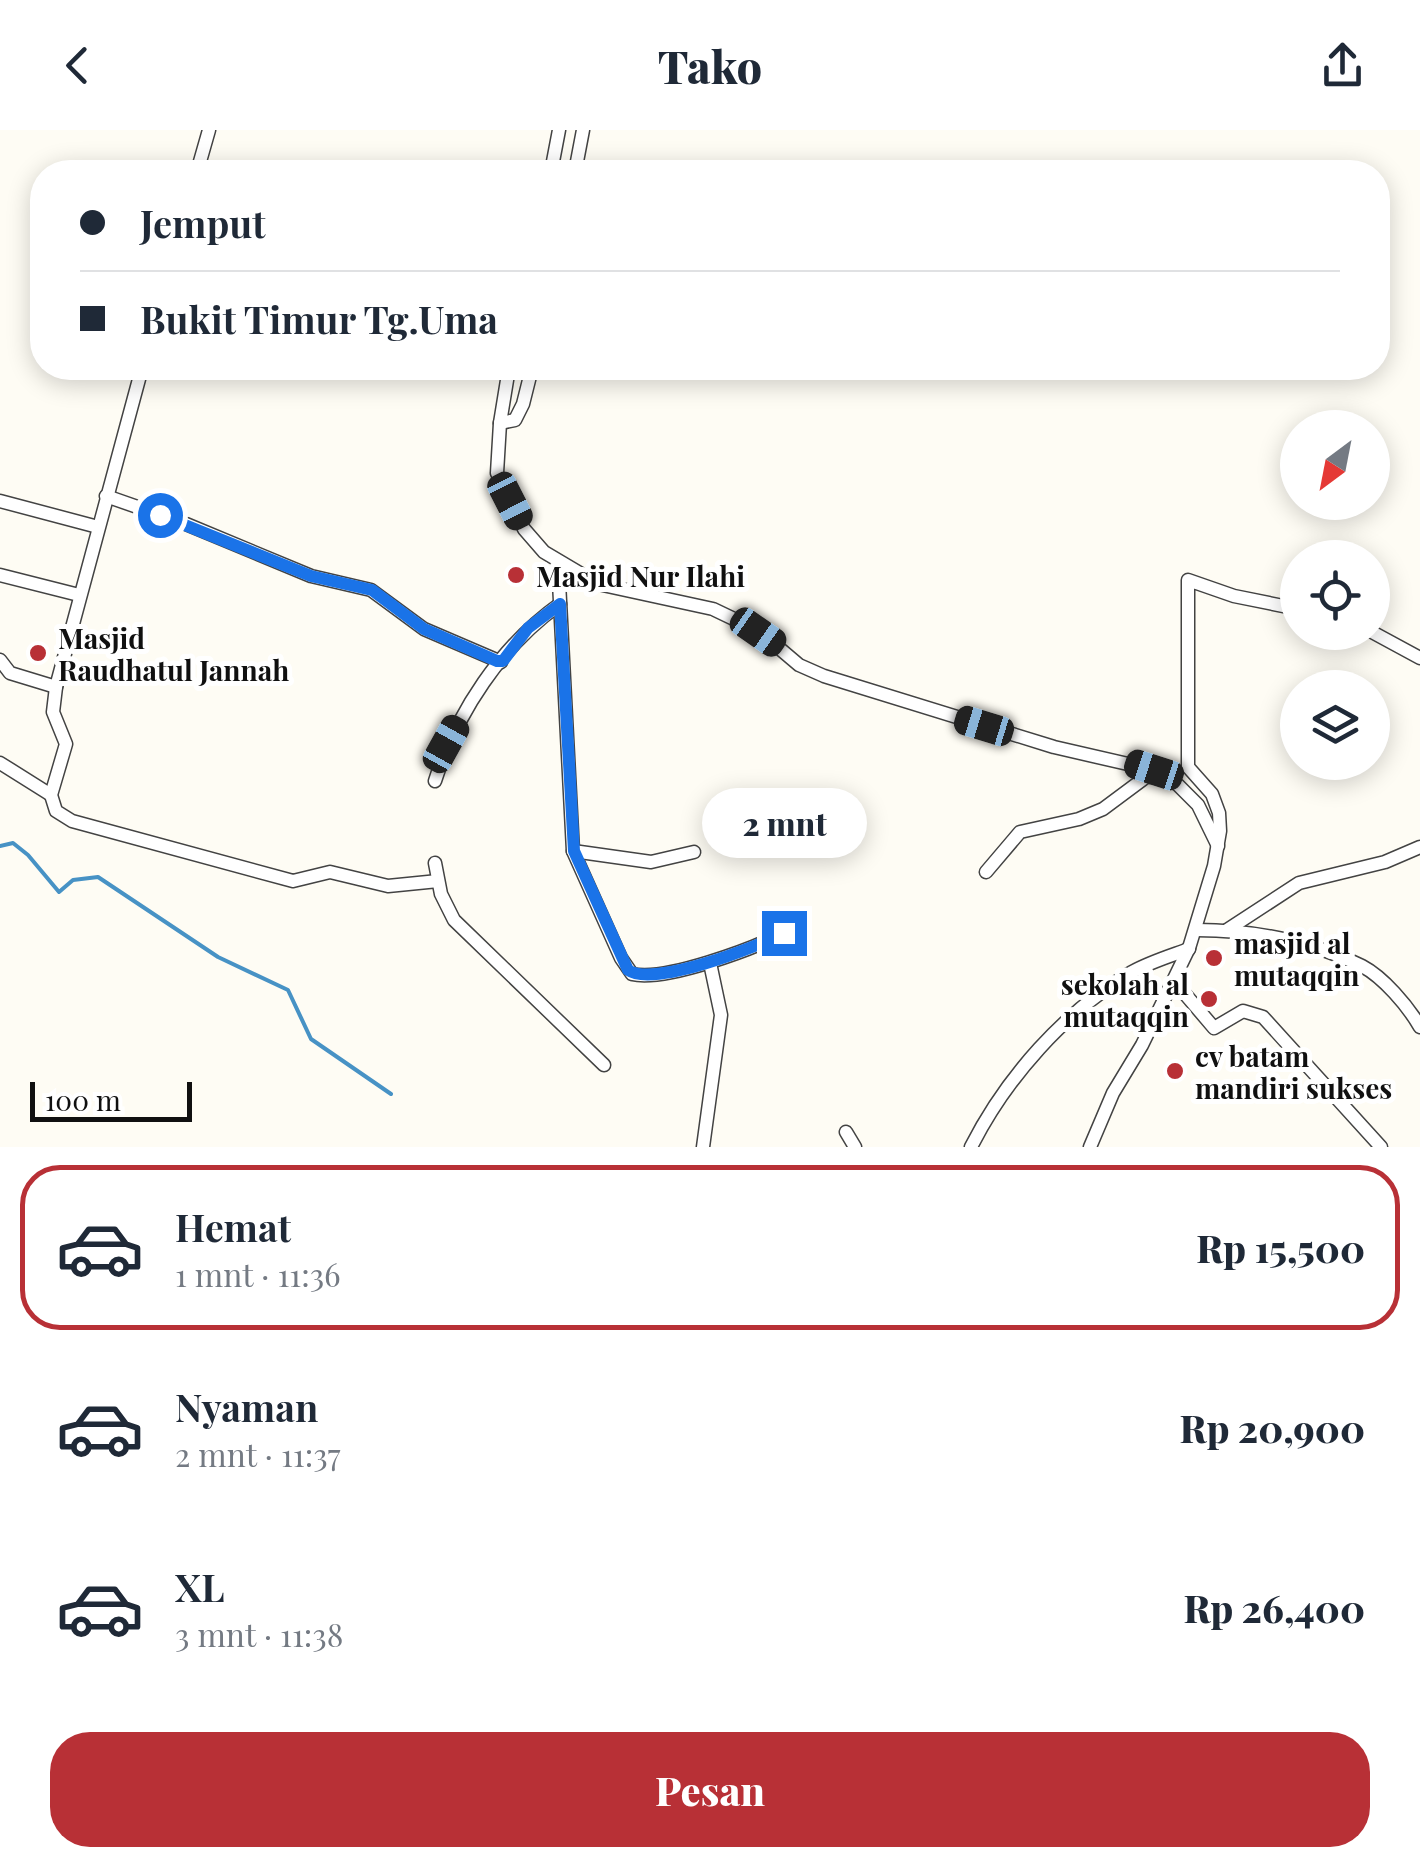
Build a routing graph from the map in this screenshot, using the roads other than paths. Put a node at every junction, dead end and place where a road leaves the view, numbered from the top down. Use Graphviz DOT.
graph roads {
  1 [pos="208,130"];
  2 [pos="559,130"];
  3 [pos="583,130"];
  4 [pos="200,160"];
  5 [pos="553,160"];
  6 [pos="577,160"];
  7 [pos="139,380"];
  8 [pos="508,380"];
  9 [pos="529,380"];
  10 [pos="500,423"];
  11 [pos="106,496"];
  12 [pos="0,501"];
  13 [pos="98,527"];
  14 [pos="558,562"];
  15 [pos="0,575"];
  16 [pos="79,595"];
  17 [pos="560,604"];
  18 [pos="1280,605"];
  19 [pos="1390,642"];
  20 [pos="1420,658"];
  21 [pos="0,660"];
  22 [pos="501,662"];
  23 [pos="56,687"];
  24 [pos="0,763"];
  25 [pos="1165,776"];
  26 [pos="435,781"];
  27 [pos="51,795"];
  28 [pos="1218,846"];
  29 [pos="1420,847"];
  30 [pos="574,851"];
  31 [pos="694,852"];
  32 [pos="435,863"];
  33 [pos="986,872"];
  34 [pos="438,881"];
  35 [pos="1196,930"];
  36 [pos="1227,930"];
  37 [pos="784,933"];
  38 [pos="1189,948"];
  39 [pos="710,963"];
  40 [pos="1174,981"];
  41 [pos="1420,1023"];
  42 [pos="604,1065"];
  43 [pos="846,1132"];
  44 [pos="703,1147"];
  45 [pos="855,1147"];
  46 [pos="971,1147"];
  47 [pos="1090,1147"];
  48 [pos="1381,1147"];
  1 -- 4 [label="street"];
  2 -- 5 [label="street"];
  3 -- 6 [label="street"];
  7 -- 11 [label="street"];
  8 -- 10 [label="street"];
  9 -- 10 [label="street"];
  10 -- 14 [label="street"];
  11 -- 13 [label="street"];
  11 -- 22 [label="street"];
  12 -- 13 [label="street"];
  13 -- 16 [label="street"];
  14 -- 17 [label="street"];
  14 -- 25 [label="street"];
  15 -- 16 [label="street"];
  16 -- 23 [label="street"];
  17 -- 22 [label="street"];
  17 -- 30 [label="street"];
  18 -- 28 [label="street"];
  19 -- 20 [label="street"];
  21 -- 23 [label="street"];
  22 -- 26 [label="street"];
  23 -- 27 [label="street"];
  24 -- 27 [label="street"];
  25 -- 28 [label="street"];
  25 -- 33 [label="street"];
  27 -- 34 [label="street"];
  28 -- 35 [label="street"];
  29 -- 36 [label="street"];
  30 -- 31 [label="street"];
  30 -- 39 [label="street"];
  32 -- 34 [label="street"];
  34 -- 42 [label="street"];
  35 -- 36 [label="street"];
  35 -- 38 [label="street"];
  36 -- 41 [label="street"];
  37 -- 39 [label="street"];
  38 -- 40 [label="street"];
  38 -- 46 [label="street"];
  39 -- 44 [label="street"];
  40 -- 47 [label="street"];
  40 -- 48 [label="street"];
  43 -- 45 [label="street"];
}
